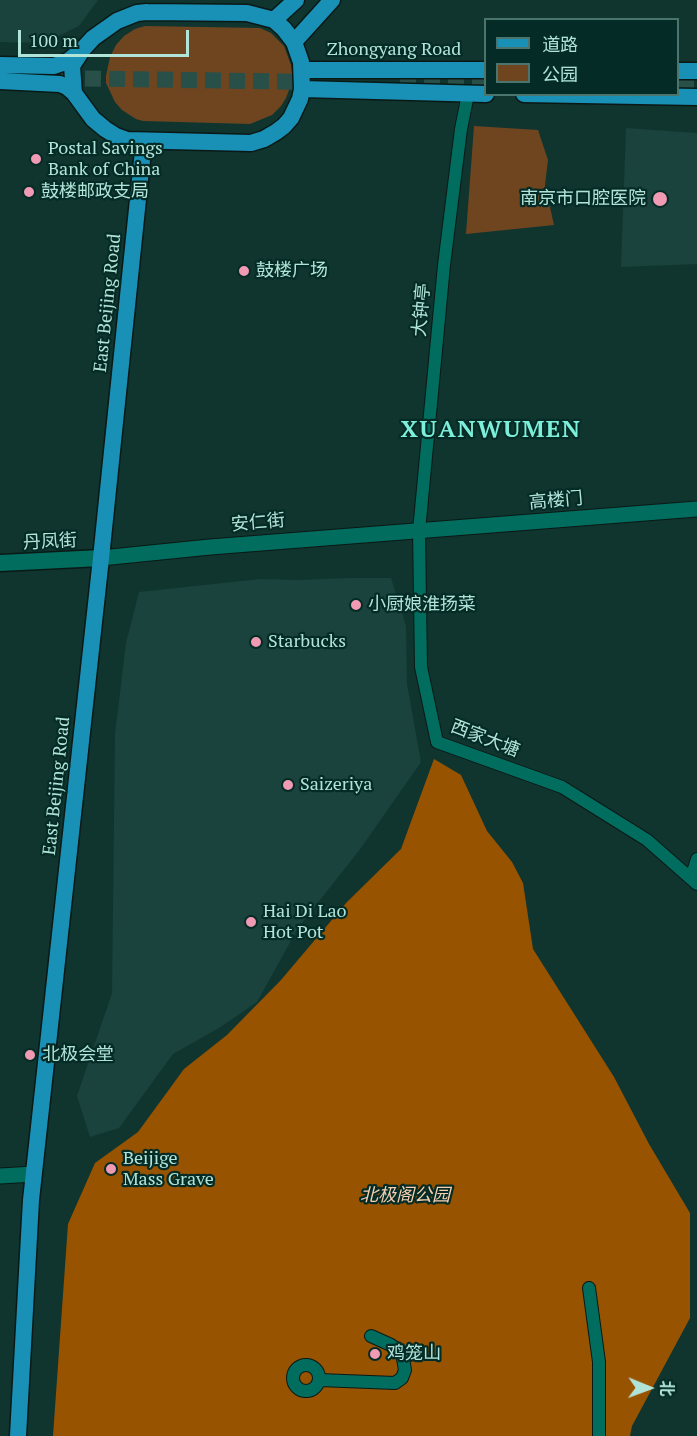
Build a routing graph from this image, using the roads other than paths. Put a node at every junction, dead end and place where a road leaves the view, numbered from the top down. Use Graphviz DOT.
graph roads {
  1 [pos="296,0"];
  2 [pos="332,0"];
  3 [pos="166,6"];
  4 [pos="138,7"];
  5 [pos="274,20"];
  6 [pos="294,42"];
  7 [pos="83,49"];
  8 [pos="0,65"];
  9 [pos="302,69"];
  10 [pos="484,70"];
  11 [pos="679,71"];
  12 [pos="697,71"];
  13 [pos="0,81"];
  14 [pos="302,89"];
  15 [pos="74,93"];
  16 [pos="468,94"];
  17 [pos="484,94"];
  18 [pos="639,96"];
  19 [pos="697,97"];
  20 [pos="144,141"];
  21 [pos="697,509"];
  22 [pos="419,531"];
  23 [pos="101,558"];
  24 [pos="0,563"];
  25 [pos="697,859"];
  26 [pos="694,881"];
  27 [pos="34,1174"];
  28 [pos="0,1176"];
  29 [pos="589,1288"];
  30 [pos="371,1336"];
  31 [pos="319,1380"];
  32 [pos="18,1436"];
  33 [pos="600,1436"];
  1 -- 5 [label="main road"];
  2 -- 6 [label="main road"];
  3 -- 4 [label="main road"];
  3 -- 5 [label="main road"];
  4 -- 7 [label="main road"];
  5 -- 6 [label="main road"];
  6 -- 9 [label="main road"];
  7 -- 8 [label="main road"];
  7 -- 15 [label="main road"];
  9 -- 10 [label="main road, Zhongyang Road"];
  9 -- 14 [label="main road"];
  11 -- 12 [label="main road"];
  13 -- 15 [label="main road"];
  14 -- 16 [label="main road"];
  14 -- 20 [label="main road"];
  15 -- 20 [label="main road"];
  16 -- 17 [label="main road"];
  16 -- 22 [label="street, 大钟亭"];
  18 -- 19 [label="main road"];
  20 -- 23 [label="main road, East Beijing Road"];
  21 -- 22 [label="street, 高楼门"];
  22 -- 23 [label="street, 安仁街"];
  22 -- 26 [label="street, 西家大塘"];
  23 -- 24 [label="main road, 丹凤街"];
  23 -- 27 [label="main road, East Beijing Road"];
  25 -- 26 [label="street"];
  27 -- 28 [label="street"];
  27 -- 32 [label="main road, East Beijing Road"];
  29 -- 33 [label="street"];
  30 -- 31 [label="street"];
}
